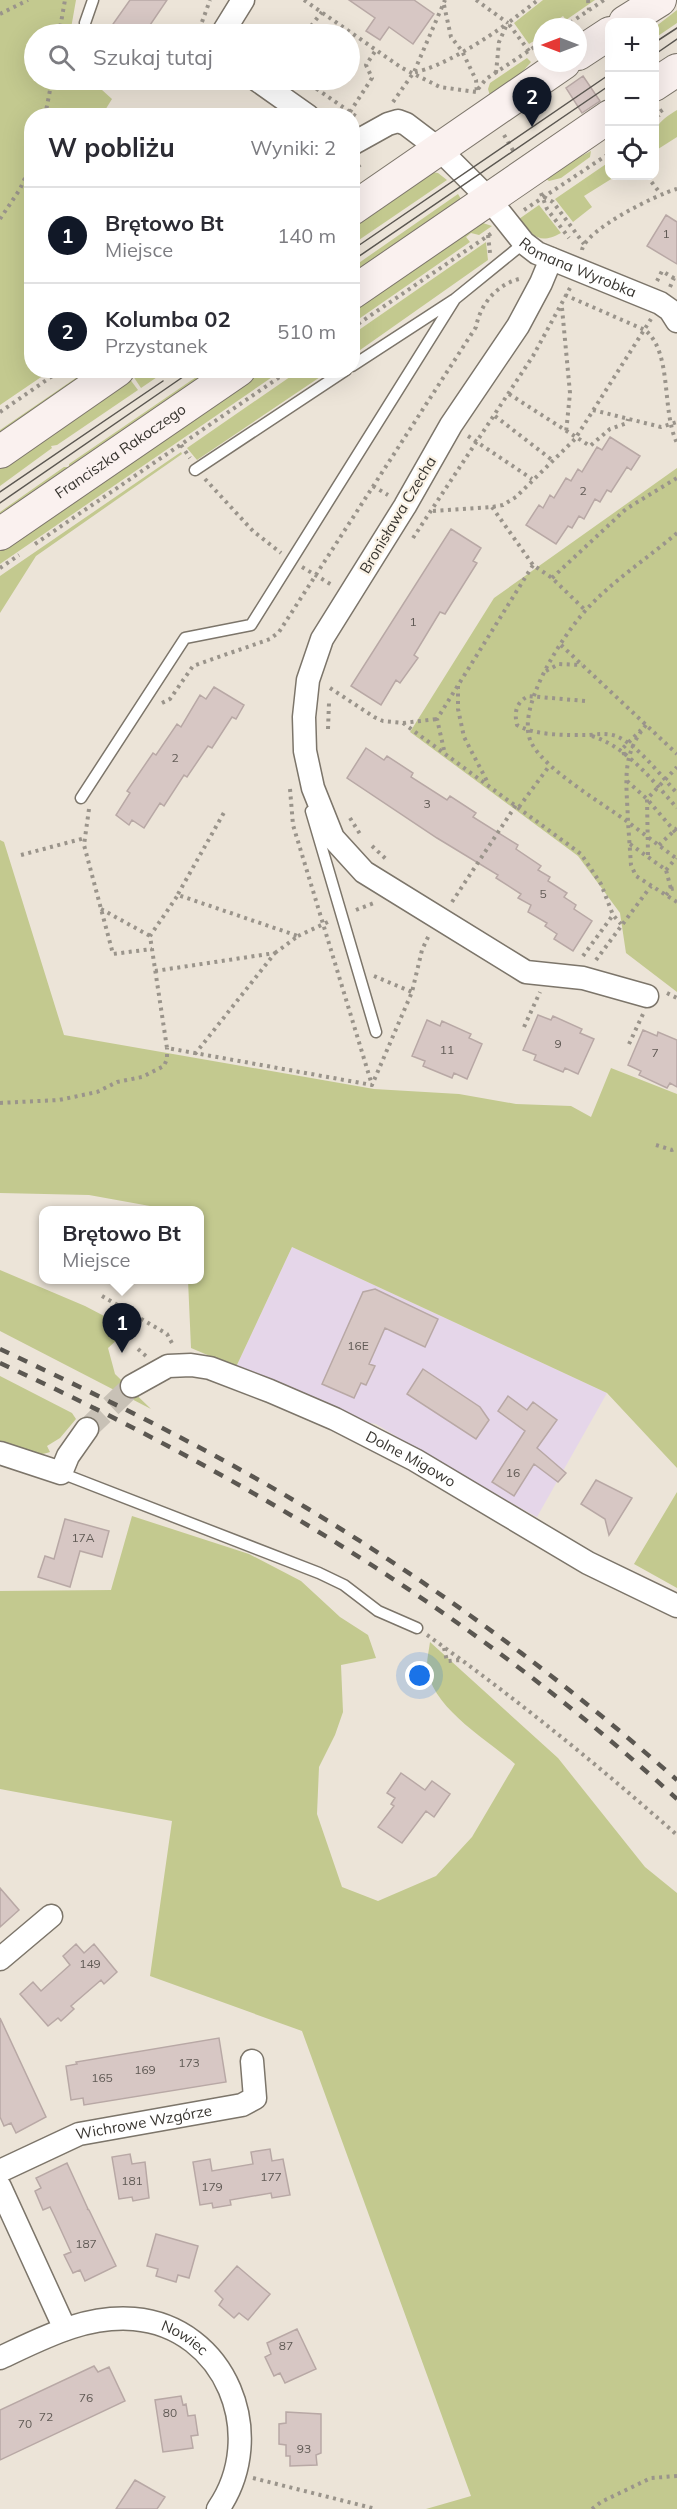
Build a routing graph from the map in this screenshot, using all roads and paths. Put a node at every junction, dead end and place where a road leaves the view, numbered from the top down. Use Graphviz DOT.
graph roads {
  1 [pos="28,0"];
  2 [pos="65,0"];
  3 [pos="93,0"];
  4 [pos="210,0"];
  5 [pos="243,0"];
  6 [pos="304,0"];
  7 [pos="445,0"];
  8 [pos="476,0"];
  9 [pos="538,0"];
  10 [pos="588,0"];
  11 [pos="603,0"];
  12 [pos="660,0"];
  13 [pos="444,6"];
  14 [pos="589,10"];
  15 [pos="322,12"];
  16 [pos="0,14"];
  17 [pos="577,18"];
  18 [pos="631,18"];
  19 [pos="85,23"];
  20 [pos="508,23"];
  21 [pos="61,24"];
  22 [pos="202,24"];
  23 [pos="228,24"];
  24 [pos="310,24"];
  25 [pos="339,24"];
  26 [pos="605,36"];
  27 [pos="360,39"];
  28 [pos="533,48"];
  29 [pos="587,48"];
  30 [pos="376,50"];
  31 [pos="462,51"];
  32 [pos="529,51"];
  33 [pos="677,70"];
  34 [pos="414,72"];
  35 [pos="545,72"];
  36 [pos="496,73"];
  37 [pos="50,90"];
  38 [pos="271,90"];
  39 [pos="318,90"];
  40 [pos="397,96"];
  41 [pos="659,97"];
  42 [pos="483,102"];
  43 [pos="47,108"];
  44 [pos="297,108"];
  45 [pos="344,108"];
  46 [pos="353,108"];
  47 [pos="360,119"];
  48 [pos="605,120"];
  49 [pos="366,123"];
  50 [pos="360,139"];
  51 [pos="440,149"];
  52 [pos="605,155"];
  53 [pos="24,180"];
  54 [pos="650,180"];
  55 [pos="535,184"];
  56 [pos="677,189"];
  57 [pos="660,193"];
  58 [pos="360,204"];
  59 [pos="518,213"];
  60 [pos="493,214"];
  61 [pos="0,219"];
  62 [pos="569,238"];
  63 [pos="524,243"];
  64 [pos="584,244"];
  65 [pos="551,259"];
  66 [pos="579,270"];
  67 [pos="676,279"];
  68 [pos="541,284"];
  69 [pos="360,289"];
  70 [pos="566,295"];
  71 [pos="455,299"];
  72 [pos="562,306"];
  73 [pos="670,309"];
  74 [pos="360,322"];
  75 [pos="645,330"];
  76 [pos="360,361"];
  77 [pos="49,378"];
  78 [pos="106,378"];
  79 [pos="227,378"];
  80 [pos="278,378"];
  81 [pos="334,378"];
  82 [pos="509,394"];
  83 [pos="593,410"];
  84 [pos="0,412"];
  85 [pos="495,416"];
  86 [pos="628,419"];
  87 [pos="677,422"];
  88 [pos="670,424"];
  89 [pos="451,425"];
  90 [pos="566,433"];
  91 [pos="575,439"];
  92 [pos="477,442"];
  93 [pos="677,442"];
  94 [pos="0,452"];
  95 [pos="552,460"];
  96 [pos="195,470"];
  97 [pos="677,478"];
  98 [pos="532,479"];
  99 [pos="209,483"];
  100 [pos="492,507"];
  101 [pos="432,512"];
  102 [pos="253,531"];
  103 [pos="677,533"];
  104 [pos="0,534"];
  105 [pos="412,538"];
  106 [pos="533,565"];
  107 [pos="0,568"];
  108 [pos="318,577"];
  109 [pos="552,578"];
  110 [pos="337,588"];
  111 [pos="585,610"];
  112 [pos="561,645"];
  113 [pos="584,666"];
  114 [pos="546,671"];
  115 [pos="331,678"];
  116 [pos="458,685"];
  117 [pos="330,688"];
  118 [pos="534,696"];
  119 [pos="585,701"];
  120 [pos="160,703"];
  121 [pos="437,719"];
  122 [pos="403,723"];
  123 [pos="646,725"];
  124 [pos="643,729"];
  125 [pos="528,731"];
  126 [pos="327,734"];
  127 [pos="588,735"];
  128 [pos="628,743"];
  129 [pos="632,747"];
  130 [pos="444,751"];
  131 [pos="677,754"];
  132 [pos="626,755"];
  133 [pos="550,765"];
  134 [pos="677,767"];
  135 [pos="665,780"];
  136 [pos="627,781"];
  137 [pos="489,785"];
  138 [pos="658,787"];
  139 [pos="313,788"];
  140 [pos="677,793"];
  141 [pos="81,798"];
  142 [pos="647,799"];
  143 [pos="518,806"];
  144 [pos="677,808"];
  145 [pos="226,809"];
  146 [pos="346,812"];
  147 [pos="628,822"];
  148 [pos="676,831"];
  149 [pos="647,836"];
  150 [pos="85,838"];
  151 [pos="363,838"];
  152 [pos="629,844"];
  153 [pos="370,845"];
  154 [pos="659,845"];
  155 [pos="21,855"];
  156 [pos="648,855"];
  157 [pos="676,858"];
  158 [pos="392,864"];
  159 [pos="666,870"];
  160 [pos="651,886"];
  161 [pos="677,888"];
  162 [pos="671,889"];
  163 [pos="178,895"];
  164 [pos="442,895"];
  165 [pos="666,895"];
  166 [pos="677,902"];
  167 [pos="374,903"];
  168 [pos="462,908"];
  169 [pos="101,909"];
  170 [pos="358,909"];
  171 [pos="612,915"];
  172 [pos="441,919"];
  173 [pos="621,924"];
  174 [pos="322,925"];
  175 [pos="150,936"];
  176 [pos="298,936"];
  177 [pos="152,949"];
  178 [pos="275,952"];
  179 [pos="582,970"];
  180 [pos="155,971"];
  181 [pos="367,973"];
  182 [pos="412,992"];
  183 [pos="647,996"];
  184 [pos="376,1032"];
  185 [pos="629,1044"];
  186 [pos="167,1048"];
  187 [pos="195,1054"];
  188 [pos="0,1103"];
  189 [pos="656,1145"];
  190 [pos="675,1150"];
  191 [pos="102,1296"];
  192 [pos="182,1365"];
  193 [pos="132,1386"];
  194 [pos="87,1429"];
  195 [pos="0,1453"];
  196 [pos="61,1473"];
  197 [pos="677,1606"];
  198 [pos="412,1626"];
  199 [pos="444,1647"];
  200 [pos="461,1660"];
  201 [pos="677,1835"];
  202 [pos="51,1916"];
  203 [pos="0,1959"];
  204 [pos="252,2061"];
  205 [pos="0,2171"];
  206 [pos="0,2187"];
  207 [pos="65,2329"];
  208 [pos="0,2358"];
  209 [pos="235,2473"];
  210 [pos="677,2476"];
  211 [pos="218,2509"];
  212 [pos="376,2509"];
  213 [pos="592,2509"];
  1 -- 16 [label="path"];
  2 -- 21 [label="path"];
  3 -- 19 [label="lane"];
  4 -- 22 [label="path"];
  5 -- 23 [label="street"];
  6 -- 15 [label="path"];
  7 -- 13 [label="path"];
  8 -- 20 [label="path"];
  9 -- 20 [label="path"];
  10 -- 14 [label="path"];
  11 -- 14 [label="path"];
  12 -- 18 [label="main road"];
  13 -- 31 [label="path"];
  13 -- 34 [label="path"];
  14 -- 17 [label="path"];
  15 -- 24 [label="path"];
  15 -- 25 [label="path"];
  20 -- 31 [label="path"];
  20 -- 32 [label="path"];
  20 -- 36 [label="path"];
  26 -- 29 [label="main road"];
  27 -- 30 [label="path"];
  28 -- 32 [label="path"];
  30 -- 34 [label="path"];
  30 -- 46 [label="path"];
  31 -- 34 [label="path"];
  31 -- 42 [label="path"];
  32 -- 36 [label="path"];
  33 -- 41 [label="main road"];
  34 -- 40 [label="path"];
  34 -- 42 [label="path"];
  35 -- 42 [label="main road"];
  36 -- 42 [label="path"];
  37 -- 43 [label="path"];
  38 -- 44 [label="street"];
  39 -- 45 [label="path"];
  42 -- 51 [label="main road"];
  42 -- 55 [label="path"];
  47 -- 49 [label="path"];
  48 -- 55 [label="main road"];
  50 -- 51 [label="street"];
  51 -- 58 [label="main road"];
  51 -- 60 [label="street"];
  52 -- 55 [label="path"];
  53 -- 61 [label="path"];
  54 -- 57 [label="path"];
  55 -- 59 [label="path"];
  55 -- 60 [label="main road"];
  55 -- 62 [label="path"];
  55 -- 64 [label="path"];
  56 -- 57 [label="path"];
  57 -- 64 [label="path"];
  60 -- 63 [label="street, Romana Wyrobka"];
  60 -- 69 [label="main road"];
  60 -- 74 [label="path"];
  63 -- 65 [label="street, Romana Wyrobka"];
  63 -- 71 [label="lane"];
  64 -- 66 [label="path"];
  65 -- 66 [label="street, Romana Wyrobka"];
  65 -- 68 [label="street, Bronisława Czecha"];
  66 -- 70 [label="path"];
  66 -- 73 [label="street, Romana Wyrobka"];
  67 -- 73 [label="path"];
  67 -- 73 [label="path"];
  68 -- 70 [label="path"];
  68 -- 89 [label="street, Bronisława Czecha"];
  68 -- 120 [label="path"];
  70 -- 72 [label="path"];
  70 -- 75 [label="path"];
  71 -- 76 [label="lane"];
  71 -- 141 [label="lane"];
  72 -- 82 [label="path"];
  72 -- 90 [label="path"];
  73 -- 75 [label="path"];
  75 -- 83 [label="path"];
  75 -- 88 [label="path"];
  77 -- 84 [label="path"];
  78 -- 94 [label="main road"];
  79 -- 104 [label="main road, Franciszka Rakoczego"];
  80 -- 107 [label="path"];
  81 -- 96 [label="lane"];
  82 -- 85 [label="path"];
  82 -- 90 [label="path"];
  83 -- 86 [label="path"];
  83 -- 91 [label="path"];
  85 -- 92 [label="path"];
  85 -- 95 [label="path"];
  86 -- 88 [label="path"];
  86 -- 91 [label="path"];
  87 -- 88 [label="path"];
  88 -- 93 [label="path"];
  89 -- 92 [label="path"];
  89 -- 139 [label="street, Bronisława Czecha"];
  90 -- 91 [label="path"];
  91 -- 95 [label="path"];
  92 -- 98 [label="path"];
  92 -- 101 [label="path"];
  95 -- 98 [label="path"];
  97 -- 109 [label="path"];
  98 -- 100 [label="path"];
  99 -- 102 [label="path"];
  100 -- 101 [label="path"];
  100 -- 106 [label="path"];
  101 -- 105 [label="path"];
  103 -- 111 [label="path"];
  106 -- 109 [label="path"];
  106 -- 116 [label="path"];
  108 -- 110 [label="path"];
  109 -- 111 [label="path"];
  111 -- 112 [label="path"];
  112 -- 113 [label="path"];
  112 -- 114 [label="path"];
  113 -- 114 [label="path"];
  113 -- 123 [label="path"];
  114 -- 118 [label="path"];
  115 -- 117 [label="path"];
  116 -- 121 [label="path"];
  116 -- 137 [label="path"];
  117 -- 122 [label="path"];
  117 -- 126 [label="path"];
  118 -- 119 [label="path"];
  118 -- 125 [label="path"];
  118 -- 125 [label="path"];
  121 -- 122 [label="path"];
  121 -- 130 [label="path"];
  122 -- 130 [label="path"];
  123 -- 124 [label="path"];
  123 -- 131 [label="path"];
  124 -- 128 [label="path"];
  124 -- 129 [label="path"];
  125 -- 127 [label="path"];
  125 -- 133 [label="path"];
  127 -- 128 [label="path"];
  127 -- 132 [label="path"];
  128 -- 129 [label="path"];
  128 -- 132 [label="path"];
  129 -- 132 [label="path"];
  129 -- 135 [label="path"];
  130 -- 137 [label="path"];
  132 -- 136 [label="path"];
  132 -- 138 [label="path"];
  133 -- 143 [label="path"];
  133 -- 147 [label="path"];
  134 -- 135 [label="path"];
  135 -- 138 [label="path"];
  135 -- 140 [label="path"];
  136 -- 142 [label="path"];
  136 -- 147 [label="path"];
  137 -- 143 [label="path"];
  138 -- 142 [label="path"];
  138 -- 144 [label="path"];
  139 -- 172 [label="street, Bronisława Czecha"];
  139 -- 184 [label="lane, Bronisława Czecha"];
  141 -- 150 [label="path"];
  142 -- 148 [label="path"];
  142 -- 149 [label="path"];
  143 -- 171 [label="path"];
  143 -- 172 [label="path"];
  145 -- 163 [label="path"];
  146 -- 151 [label="path"];
  147 -- 149 [label="path"];
  147 -- 152 [label="path"];
  148 -- 154 [label="path"];
  149 -- 154 [label="path"];
  149 -- 156 [label="path"];
  150 -- 155 [label="path"];
  150 -- 169 [label="path"];
  152 -- 156 [label="path"];
  152 -- 160 [label="path"];
  153 -- 158 [label="path"];
  154 -- 157 [label="path"];
  156 -- 159 [label="path"];
  157 -- 159 [label="path"];
  159 -- 162 [label="path"];
  160 -- 165 [label="path"];
  160 -- 173 [label="path"];
  161 -- 162 [label="path"];
  162 -- 165 [label="path"];
  163 -- 175 [label="path"];
  163 -- 176 [label="path"];
  164 -- 172 [label="path"];
  165 -- 166 [label="path"];
  167 -- 170 [label="path"];
  168 -- 172 [label="path"];
  169 -- 175 [label="path"];
  169 -- 177 [label="path"];
  171 -- 173 [label="path"];
  171 -- 179 [label="path"];
  172 -- 179 [label="street, Bronisława Czecha"];
  172 -- 182 [label="path"];
  173 -- 179 [label="path"];
  174 -- 176 [label="path"];
  175 -- 177 [label="path"];
  176 -- 178 [label="path"];
  177 -- 180 [label="path"];
  178 -- 180 [label="path"];
  178 -- 187 [label="path"];
  179 -- 183 [label="street, Bronisława Czecha"];
  180 -- 186 [label="path"];
  181 -- 182 [label="path"];
  182 -- 187 [label="path"];
  183 -- 185 [label="path"];
  186 -- 187 [label="path"];
  186 -- 188 [label="path"];
  189 -- 190 [label="path"];
  191 -- 192 [label="path"];
  192 -- 193 [label="street, Dolne Migowo"];
  192 -- 197 [label="street, Dolne Migowo"];
  194 -- 196 [label="street"];
  195 -- 196 [label="street"];
  196 -- 198 [label="lane"];
  198 -- 199 [label="path"];
  199 -- 200 [label="path"];
  199 -- 200 [label="path"];
  200 -- 201 [label="path"];
  202 -- 203 [label="street"];
  204 -- 205 [label="street, Wichrowe Wzgórze"];
  206 -- 207 [label="street"];
  207 -- 208 [label="street, Nowiec"];
  207 -- 209 [label="street, Nowiec"];
  209 -- 211 [label="street, Nowiec"];
  209 -- 212 [label="path"];
  210 -- 213 [label="path"];
}
